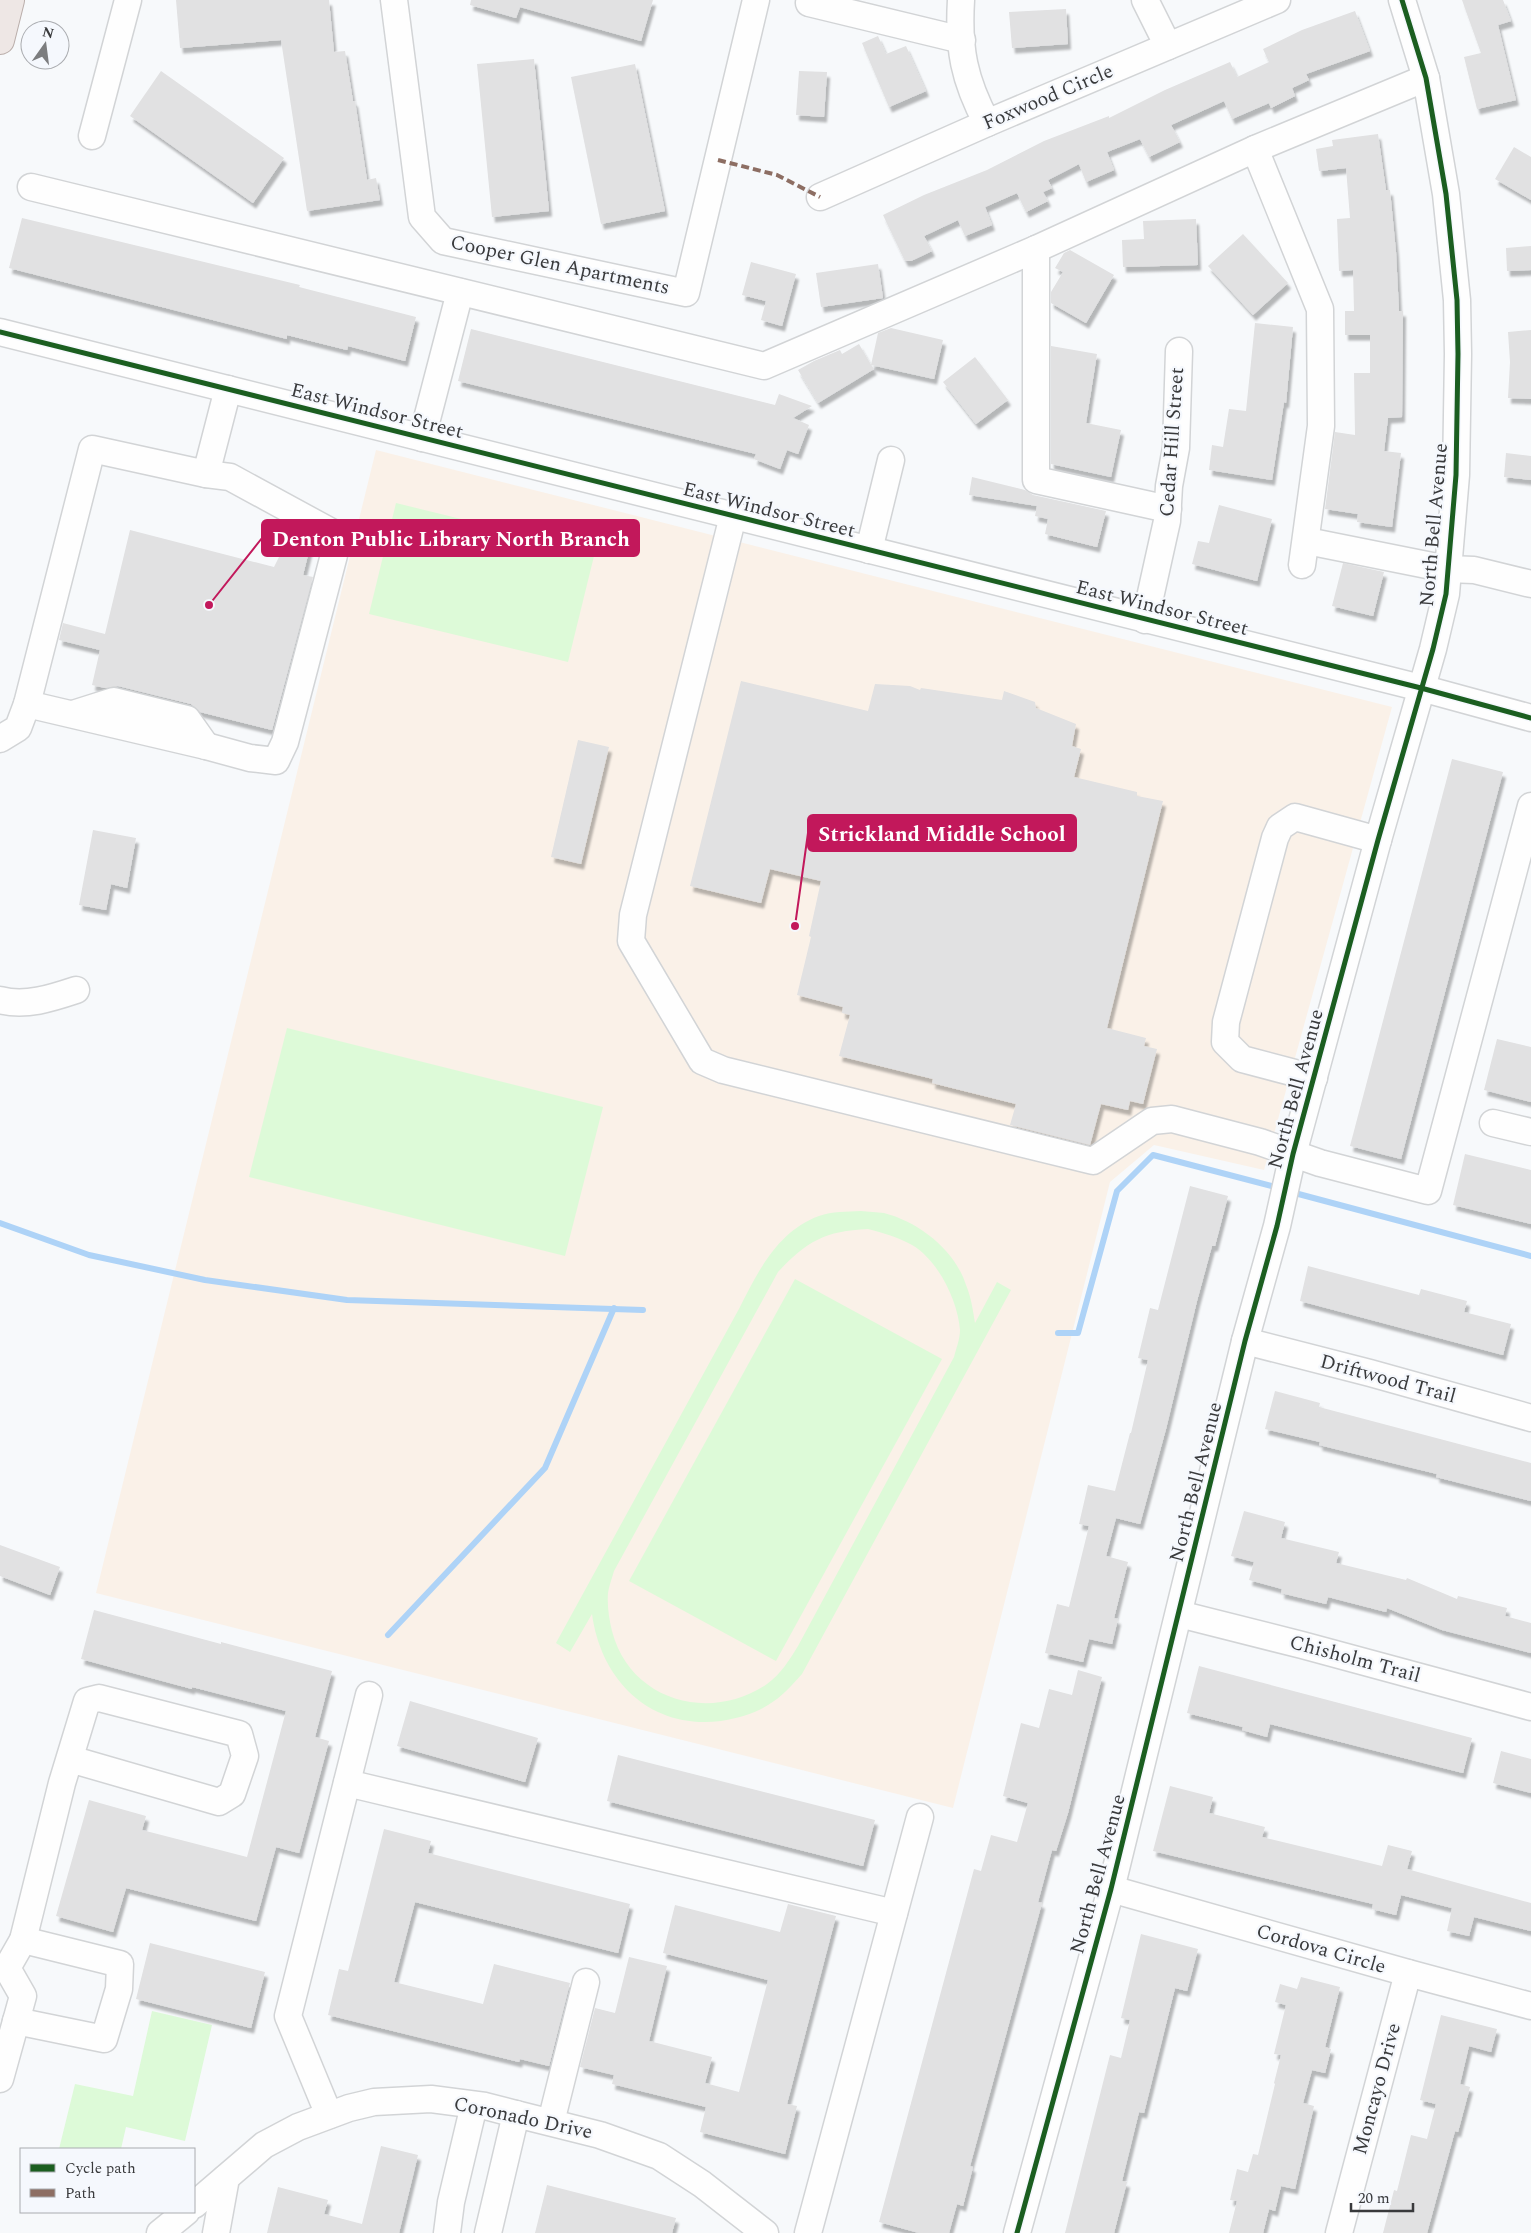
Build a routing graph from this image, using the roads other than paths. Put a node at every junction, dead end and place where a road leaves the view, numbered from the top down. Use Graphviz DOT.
graph roads {
  1 [pos="10,0"];
  2 [pos="128,0"];
  3 [pos="394,0"];
  4 [pos="756,0"];
  5 [pos="810,0"];
  6 [pos="961,0"];
  7 [pos="1145,0"];
  8 [pos="1402,0"];
  9 [pos="1266,2"];
  10 [pos="0,40"];
  11 [pos="962,40"];
  12 [pos="1168,46"];
  13 [pos="1426,78"];
  14 [pos="987,123"];
  15 [pos="92,136"];
  16 [pos="1255,149"];
  17 [pos="32,188"];
  18 [pos="820,197"];
  19 [pos="1036,248"];
  20 [pos="460,292"];
  21 [pos="0,332"];
  22 [pos="1179,351"];
  23 [pos="228,389"];
  24 [pos="422,438"];
  25 [pos="891,460"];
  26 [pos="206,474"];
  27 [pos="1168,509"];
  28 [pos="733,516"];
  29 [pos="869,550"];
  30 [pos="1448,569"];
  31 [pos="1531,584"];
  32 [pos="1145,620"];
  33 [pos="1421,688"];
  34 [pos="27,704"];
  35 [pos="1531,718"];
  36 [pos="0,739"];
  37 [pos="1531,806"];
  38 [pos="1378,840"];
  39 [pos="76,990"];
  40 [pos="0,1000"];
  41 [pos="1314,1078"];
  42 [pos="1493,1123"];
  43 [pos="1531,1132"];
  44 [pos="1293,1156"];
  45 [pos="1245,1341"];
  46 [pos="1531,1418"];
  47 [pos="1179,1614"];
  48 [pos="369,1695"];
  49 [pos="1531,1708"];
  50 [pos="70,1759"];
  51 [pos="347,1783"];
  52 [pos="920,1817"];
  53 [pos="1111,1889"];
  54 [pos="894,1913"];
  55 [pos="23,1940"];
  56 [pos="4,1971"];
  57 [pos="1408,1974"];
  58 [pos="586,1982"];
  59 [pos="1531,2006"];
  60 [pos="16,2021"];
  61 [pos="0,2079"];
  62 [pos="474,2104"];
  63 [pos="516,2114"];
  64 [pos="329,2115"];
  65 [pos="551,2122"];
  66 [pos="226,2178"];
  67 [pos="195,2204"];
  68 [pos="185,2213"];
  69 [pos="160,2233"];
  70 [pos="216,2233"];
  71 [pos="447,2233"];
  72 [pos="488,2233"];
  73 [pos="765,2233"];
  74 [pos="808,2233"];
  75 [pos="1017,2233"];
  76 [pos="1339,2233"];
  1 -- 10 [label="main road"];
  2 -- 15 [label="street"];
  3 -- 4 [label="street, Cooper Glen Apartments"];
  5 -- 11 [label="street"];
  6 -- 11 [label="street"];
  7 -- 12 [label="street"];
  8 -- 13 [label="street, North Bell Avenue"];
  9 -- 12 [label="street, Foxwood Circle"];
  11 -- 14 [label="street"];
  12 -- 14 [label="street, Foxwood Circle"];
  13 -- 16 [label="street"];
  13 -- 30 [label="street, North Bell Avenue"];
  14 -- 18 [label="street, Foxwood Circle"];
  16 -- 19 [label="street"];
  16 -- 30 [label="street"];
  17 -- 20 [label="street"];
  19 -- 20 [label="street"];
  19 -- 27 [label="street"];
  20 -- 24 [label="street"];
  21 -- 23 [label="street, East Windsor Street"];
  22 -- 27 [label="street, Cedar Hill Street"];
  23 -- 24 [label="street, East Windsor Street"];
  23 -- 26 [label="street"];
  24 -- 28 [label="street, East Windsor Street"];
  25 -- 29 [label="street"];
  26 -- 34 [label="street"];
  26 -- 34 [label="street"];
  27 -- 32 [label="street, Cedar Hill Street"];
  28 -- 29 [label="street, East Windsor Street"];
  28 -- 44 [label="street"];
  29 -- 32 [label="street, East Windsor Street"];
  30 -- 31 [label="street"];
  30 -- 33 [label="street, North Bell Avenue"];
  32 -- 33 [label="street, East Windsor Street"];
  33 -- 35 [label="street, East Windsor Street"];
  33 -- 38 [label="street, North Bell Avenue"];
  34 -- 36 [label="street"];
  37 -- 44 [label="street"];
  38 -- 41 [label="street, North Bell Avenue"];
  38 -- 41 [label="street"];
  39 -- 40 [label="street"];
  41 -- 44 [label="street, North Bell Avenue"];
  42 -- 43 [label="street"];
  44 -- 45 [label="street, North Bell Avenue"];
  45 -- 46 [label="street, Driftwood Trail"];
  45 -- 47 [label="street, North Bell Avenue"];
  47 -- 49 [label="street, Chisholm Trail"];
  47 -- 53 [label="street, North Bell Avenue"];
  48 -- 51 [label="street"];
  50 -- 50 [label="street"];
  50 -- 55 [label="street"];
  51 -- 54 [label="street"];
  51 -- 64 [label="street"];
  52 -- 54 [label="street"];
  53 -- 57 [label="street, Cordova Circle"];
  53 -- 75 [label="street, North Bell Avenue"];
  54 -- 74 [label="street"];
  55 -- 56 [label="street"];
  55 -- 60 [label="street"];
  56 -- 60 [label="street"];
  57 -- 59 [label="street, Cordova Circle"];
  57 -- 76 [label="street, Moncayo Drive"];
  58 -- 65 [label="street"];
  60 -- 61 [label="street"];
  62 -- 63 [label="street, Coronado Drive"];
  62 -- 64 [label="street, Coronado Drive"];
  62 -- 71 [label="street"];
  63 -- 65 [label="street, Coronado Drive"];
  63 -- 72 [label="street"];
  64 -- 66 [label="street, Coronado Drive"];
  65 -- 73 [label="street, Coronado Drive"];
  66 -- 67 [label="street, Coronado Drive"];
  66 -- 70 [label="street"];
  68 -- 69 [label="street"];
}
